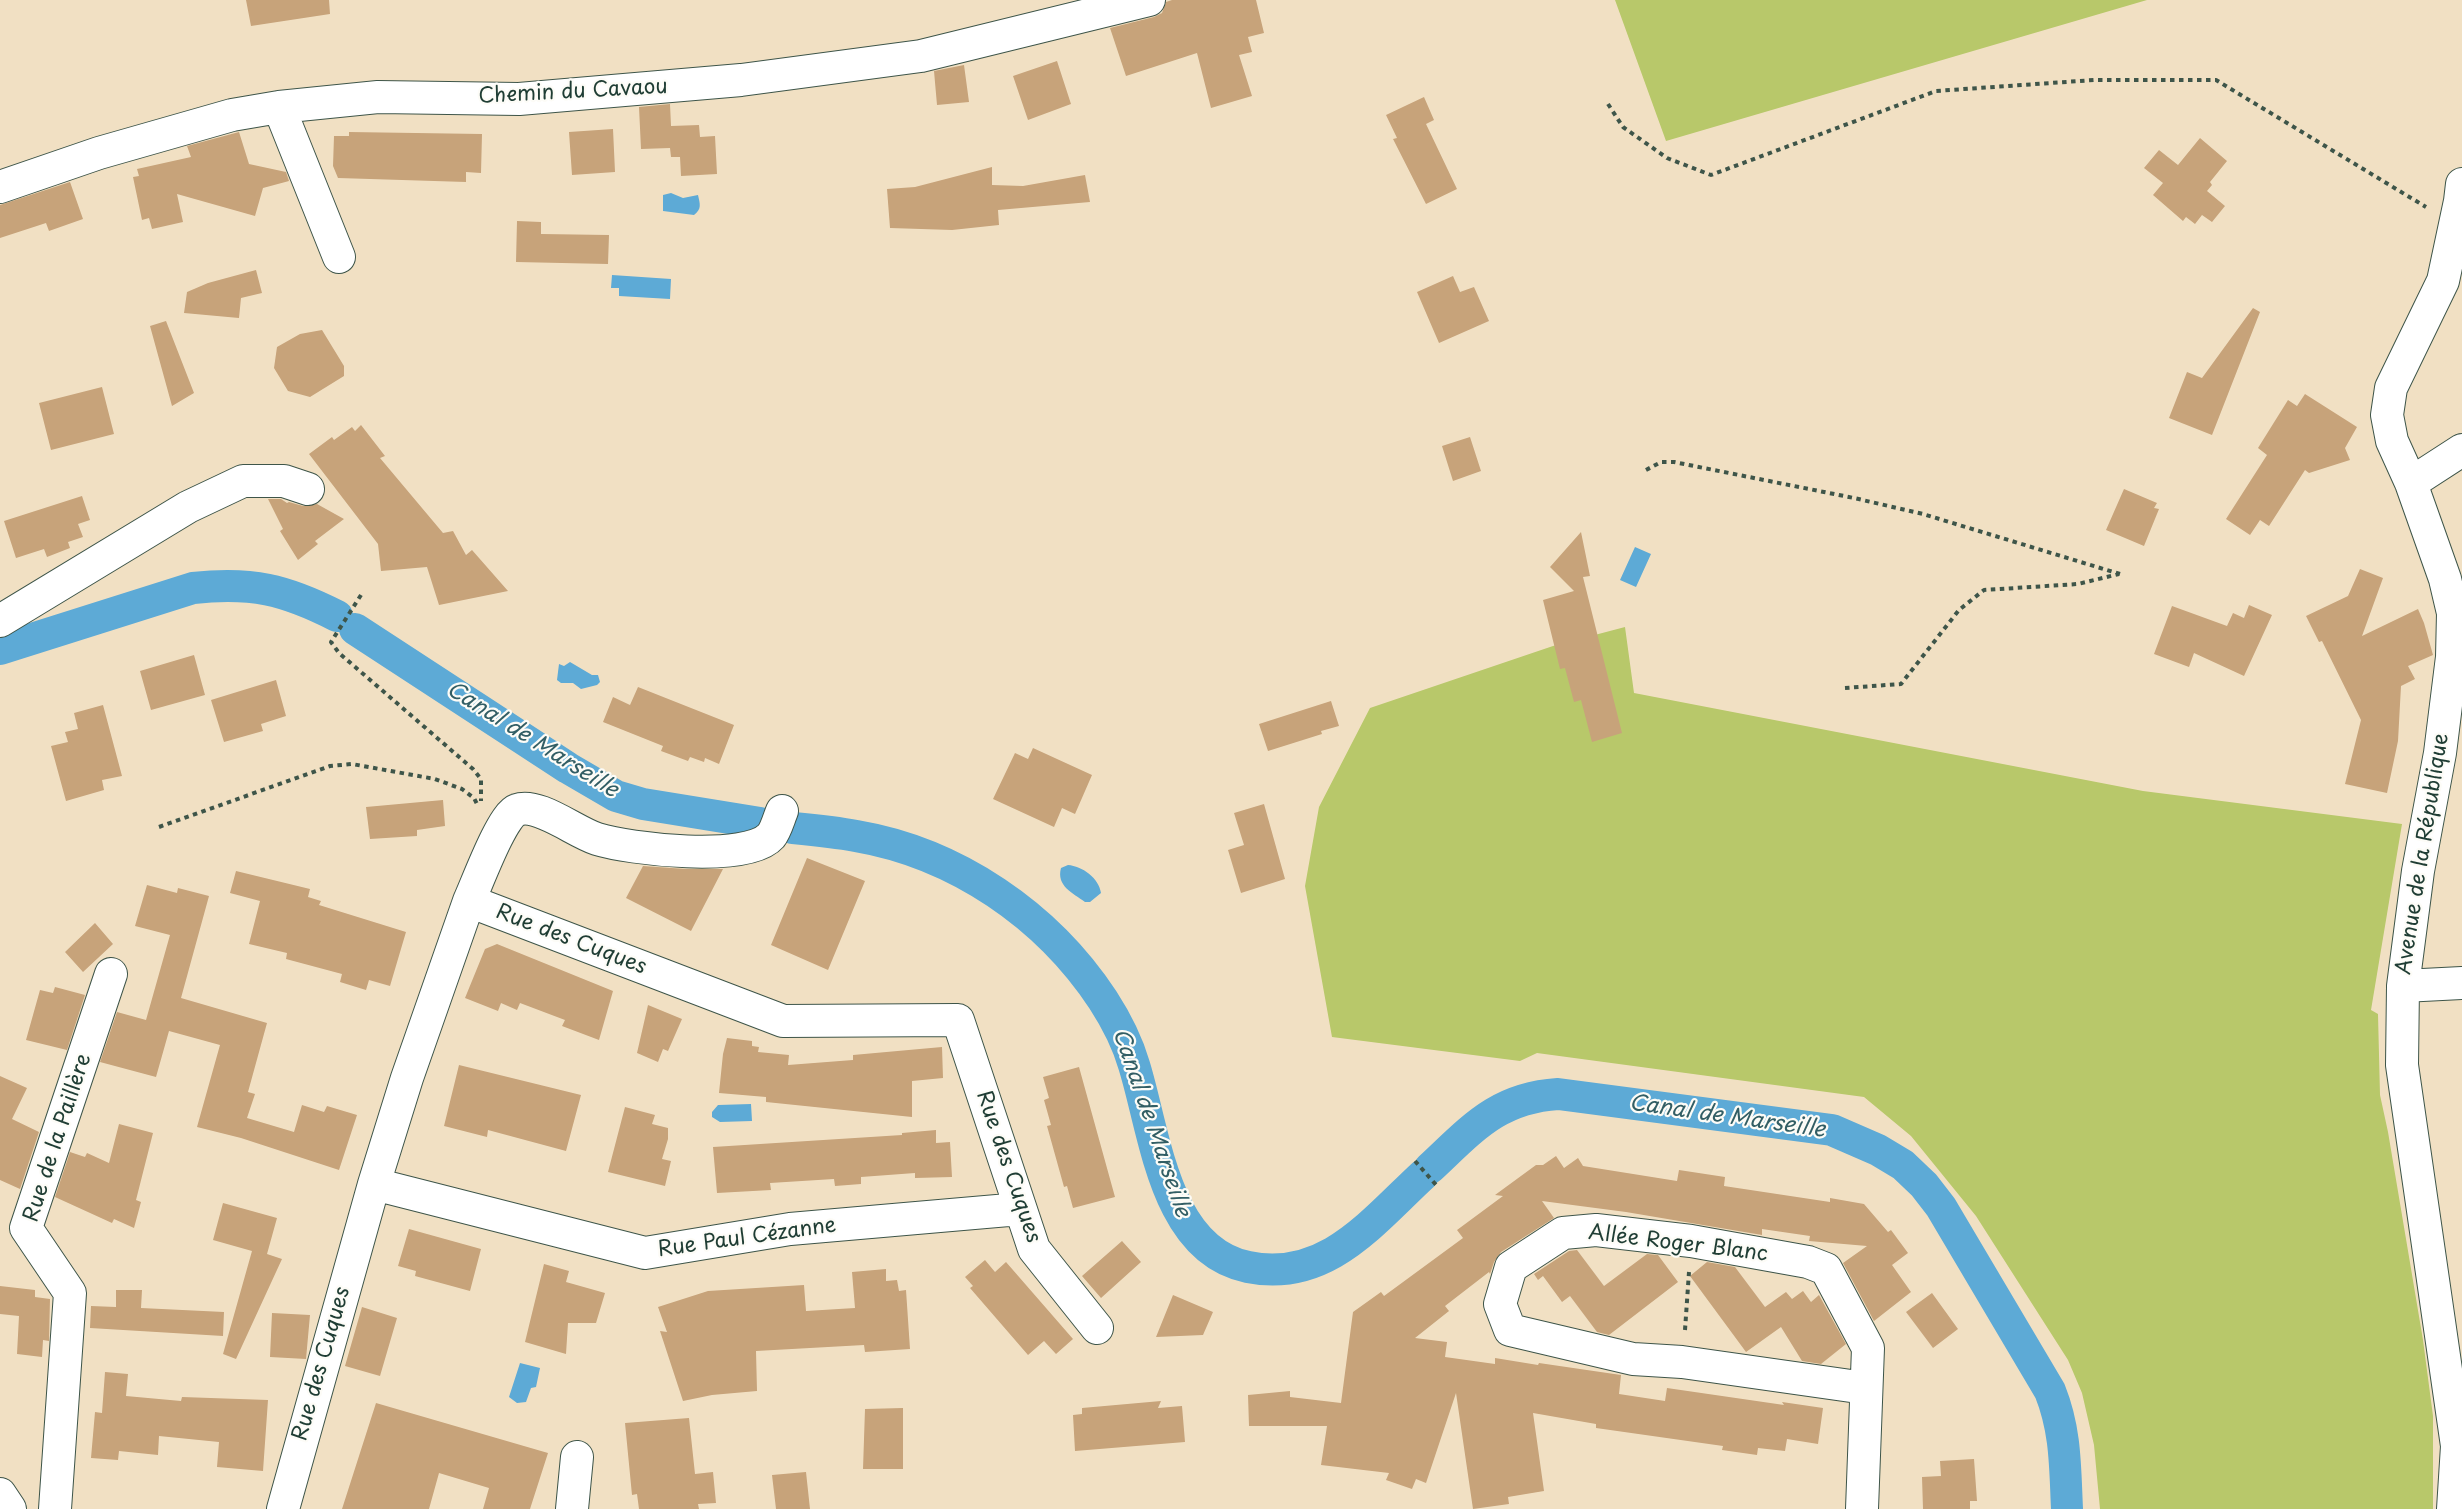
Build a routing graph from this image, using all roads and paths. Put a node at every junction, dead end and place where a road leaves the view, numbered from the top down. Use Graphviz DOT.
graph roads {
  1 [pos="1149,0"];
  2 [pos="1073,10"];
  3 [pos="1608,104"];
  4 [pos="279,106"];
  5 [pos="2462,184"];
  6 [pos="0,188"];
  7 [pos="2455,224"];
  8 [pos="339,257"];
  9 [pos="2462,450"];
  10 [pos="1646,470"];
  11 [pos="2411,483"];
  12 [pos="308,489"];
  13 [pos="362,595"];
  14 [pos="0,621"];
  15 [pos="1845,688"];
  16 [pos="776,823"];
  17 [pos="159,827"];
  18 [pos="470,902"];
  19 [pos="111,974"];
  20 [pos="2462,983"];
  21 [pos="2403,986"];
  22 [pos="1415,1161"];
  23 [pos="374,1184"];
  24 [pos="1437,1186"];
  25 [pos="1020,1209"];
  26 [pos="1691,1241"];
  27 [pos="1097,1328"];
  28 [pos="1682,1362"];
  29 [pos="1865,1388"];
  30 [pos="577,1457"];
  31 [pos="0,1494"];
  32 [pos="10,1509"];
  33 [pos="55,1509"];
  34 [pos="283,1509"];
  35 [pos="572,1509"];
  36 [pos="1863,1509"];
  37 [pos="2453,1509"];
  1 -- 2 [label="street, Chemin du Cavaou"];
  2 -- 4 [label="street, Chemin du Cavaou"];
  3 -- 7 [label="path"];
  4 -- 6 [label="street, Chemin du Cavaou"];
  4 -- 8 [label="street"];
  5 -- 7 [label="street, Avenue de la République"];
  7 -- 11 [label="street, Avenue de la République"];
  9 -- 11 [label="street"];
  10 -- 15 [label="path"];
  11 -- 21 [label="street, Avenue de la République"];
  12 -- 14 [label="street"];
  13 -- 17 [label="path"];
  16 -- 18 [label="street"];
  18 -- 23 [label="street, Rue des Cuques"];
  18 -- 25 [label="street, Rue des Cuques"];
  19 -- 33 [label="street, Rue de la Paillère"];
  20 -- 21 [label="street"];
  21 -- 37 [label="street, Avenue de la République"];
  22 -- 24 [label="path"];
  23 -- 25 [label="street, Rue Paul Cézanne"];
  23 -- 34 [label="street, Rue des Cuques"];
  25 -- 27 [label="street, Rue des Cuques"];
  26 -- 28 [label="path"];
  26 -- 28 [label="street, Allée Roger Blanc"];
  26 -- 29 [label="street, Allée Roger Blanc"];
  28 -- 29 [label="street, Allée Roger Blanc"];
  29 -- 36 [label="street, Allée Roger Blanc"];
  30 -- 35 [label="street"];
  31 -- 32 [label="street"];
}
